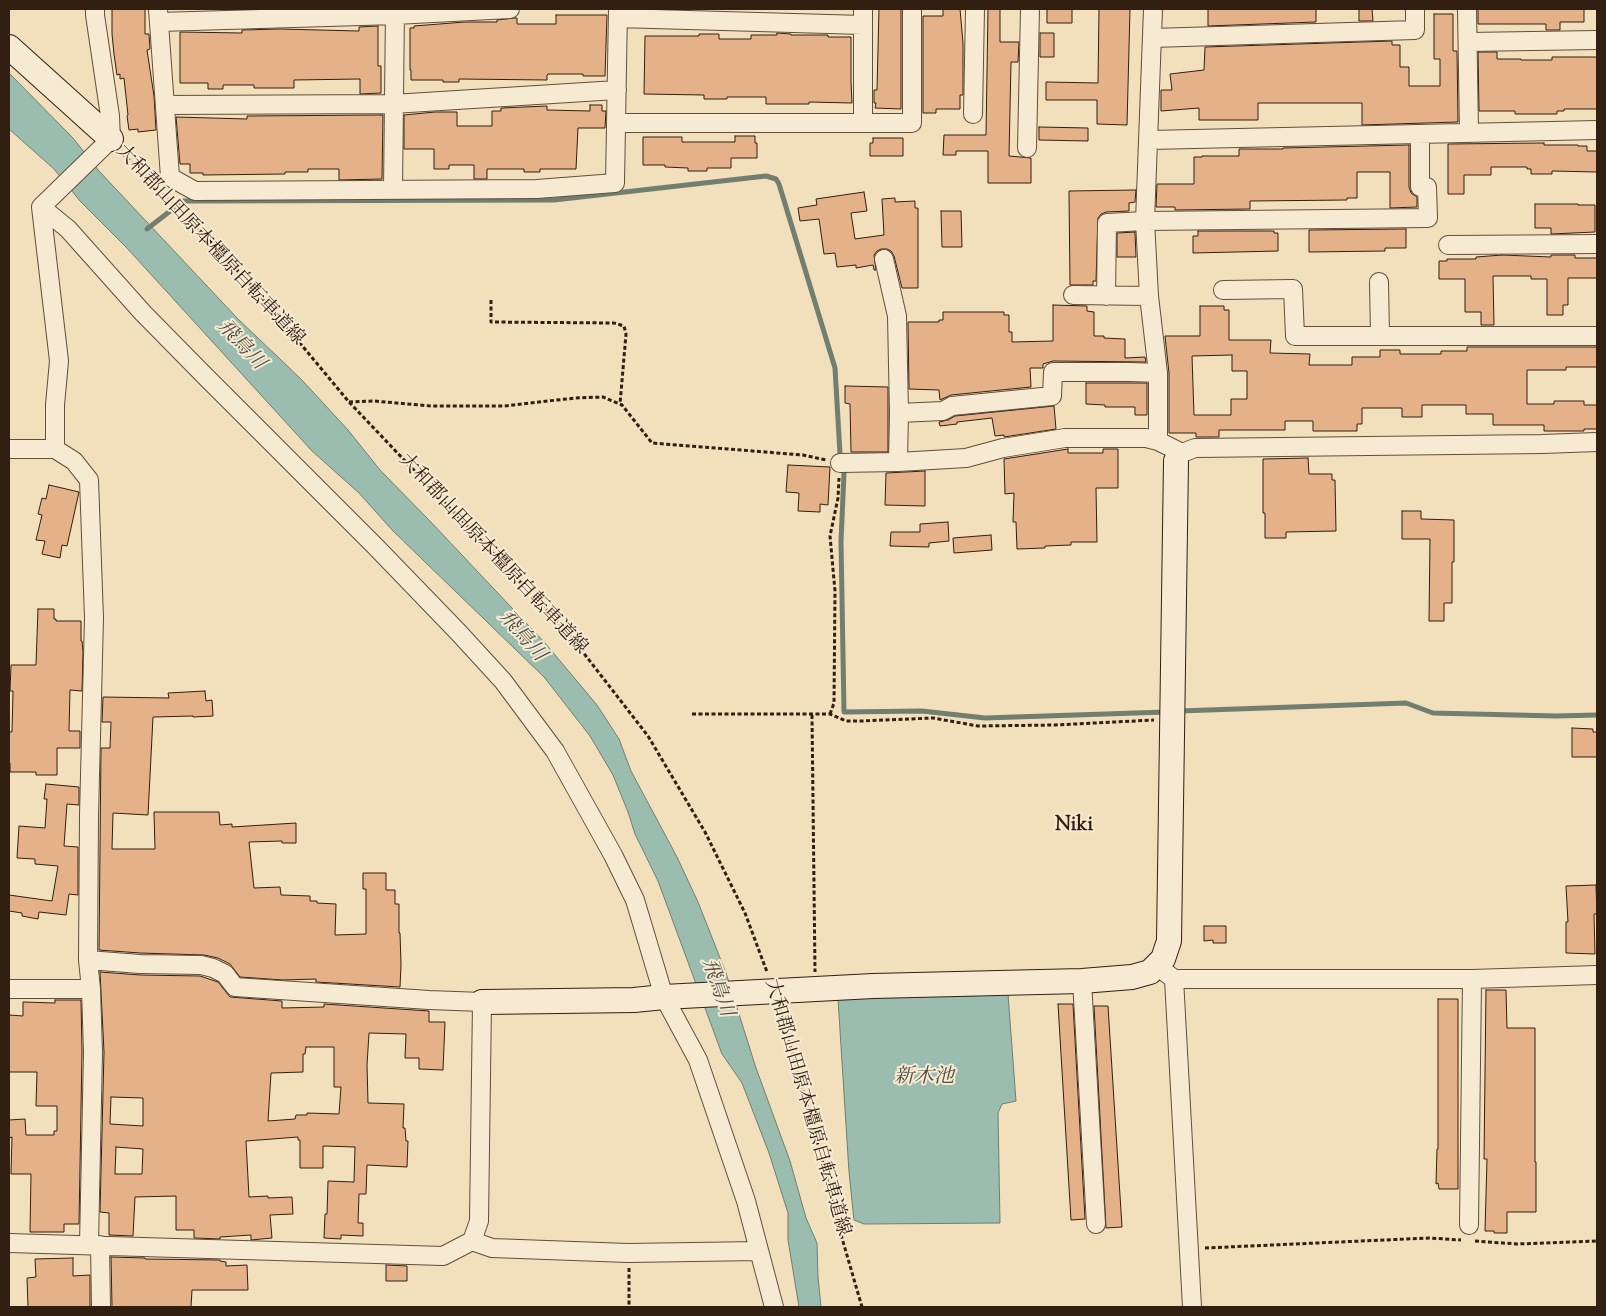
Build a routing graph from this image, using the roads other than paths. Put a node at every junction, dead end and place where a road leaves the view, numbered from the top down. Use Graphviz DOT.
graph roads {
  1 [pos="95,9"];
  2 [pos="510,9"];
  3 [pos="912,9"];
  4 [pos="975,9"];
  5 [pos="1030,9"];
  6 [pos="1153,9"];
  7 [pos="1415,9"];
  8 [pos="1467,9"];
  9 [pos="395,12"];
  10 [pos="618,14"];
  11 [pos="159,15"];
  12 [pos="863,17"];
  13 [pos="1152,38"];
  14 [pos="1597,40"];
  15 [pos="1468,42"];
  16 [pos="9,47"];
  17 [pos="617,90"];
  18 [pos="394,104"];
  19 [pos="165,105"];
  20 [pos="973,114"];
  21 [pos="863,122"];
  22 [pos="616,124"];
  23 [pos="1597,130"];
  24 [pos="1469,133"];
  25 [pos="1420,134"];
  26 [pos="1149,140"];
  27 [pos="108,142"];
  28 [pos="1026,148"];
  29 [pos="394,190"];
  30 [pos="44,204"];
  31 [pos="1145,221"];
  32 [pos="1597,244"];
  33 [pos="1448,245"];
  34 [pos="884,259"];
  35 [pos="1379,282"];
  36 [pos="1223,290"];
  37 [pos="1073,295"];
  38 [pos="1106,296"];
  39 [pos="1149,296"];
  40 [pos="1380,336"];
  41 [pos="1597,336"];
  42 [pos="1158,373"];
  43 [pos="899,413"];
  44 [pos="1158,441"];
  45 [pos="1597,442"];
  46 [pos="9,449"];
  47 [pos="55,449"];
  48 [pos="1179,457"];
  49 [pos="898,462"];
  50 [pos="840,463"];
  51 [pos="88,960"];
  52 [pos="1166,973"];
  53 [pos="1597,975"];
  54 [pos="1082,980"];
  55 [pos="1472,980"];
  56 [pos="9,989"];
  57 [pos="91,989"];
  58 [pos="668,997"];
  59 [pos="482,1002"];
  60 [pos="1096,1224"];
  61 [pos="1469,1225"];
  62 [pos="472,1242"];
  63 [pos="9,1243"];
  64 [pos="95,1245"];
  65 [pos="758,1251"];
  66 [pos="101,1307"];
  67 [pos="774,1307"];
  68 [pos="1192,1307"];
  1 -- 27 [label="street"];
  2 -- 9 [label="street"];
  3 -- 21 [label="street"];
  4 -- 20 [label="street"];
  5 -- 28 [label="street"];
  6 -- 13 [label="street"];
  7 -- 13 [label="street"];
  8 -- 15 [label="street"];
  9 -- 11 [label="street"];
  9 -- 18 [label="street"];
  10 -- 12 [label="street"];
  10 -- 17 [label="street"];
  11 -- 19 [label="street"];
  12 -- 21 [label="street"];
  13 -- 26 [label="street"];
  14 -- 15 [label="street"];
  15 -- 24 [label="street"];
  16 -- 27 [label="street, 大和郡山田原本橿原自転車道線"];
  17 -- 18 [label="street"];
  17 -- 22 [label="street"];
  18 -- 19 [label="street"];
  18 -- 29 [label="street"];
  19 -- 29 [label="street"];
  21 -- 22 [label="street"];
  22 -- 29 [label="street"];
  23 -- 24 [label="street"];
  24 -- 25 [label="street"];
  25 -- 26 [label="street"];
  25 -- 31 [label="street"];
  26 -- 31 [label="street"];
  27 -- 30 [label="street"];
  30 -- 47 [label="street"];
  30 -- 58 [label="street"];
  31 -- 38 [label="street"];
  31 -- 39 [label="street"];
  32 -- 33 [label="street"];
  34 -- 43 [label="street"];
  35 -- 40 [label="street"];
  36 -- 40 [label="street"];
  37 -- 38 [label="street"];
  38 -- 39 [label="street"];
  39 -- 42 [label="street"];
  40 -- 41 [label="street"];
  42 -- 43 [label="street"];
  42 -- 44 [label="street"];
  43 -- 49 [label="street"];
  44 -- 48 [label="street"];
  44 -- 49 [label="street"];
  45 -- 48 [label="street"];
  46 -- 47 [label="street"];
  47 -- 51 [label="street"];
  48 -- 52 [label="street"];
  49 -- 50 [label="street"];
  51 -- 57 [label="street"];
  51 -- 59 [label="street"];
  52 -- 54 [label="street"];
  52 -- 55 [label="street"];
  52 -- 68 [label="street"];
  53 -- 55 [label="street"];
  54 -- 58 [label="street"];
  54 -- 60 [label="street"];
  55 -- 61 [label="street"];
  56 -- 57 [label="street"];
  57 -- 64 [label="street"];
  58 -- 59 [label="street"];
  58 -- 65 [label="street"];
  59 -- 62 [label="street"];
  62 -- 64 [label="street"];
  62 -- 65 [label="street"];
  63 -- 64 [label="street"];
  64 -- 66 [label="street"];
  65 -- 67 [label="street"];
}
